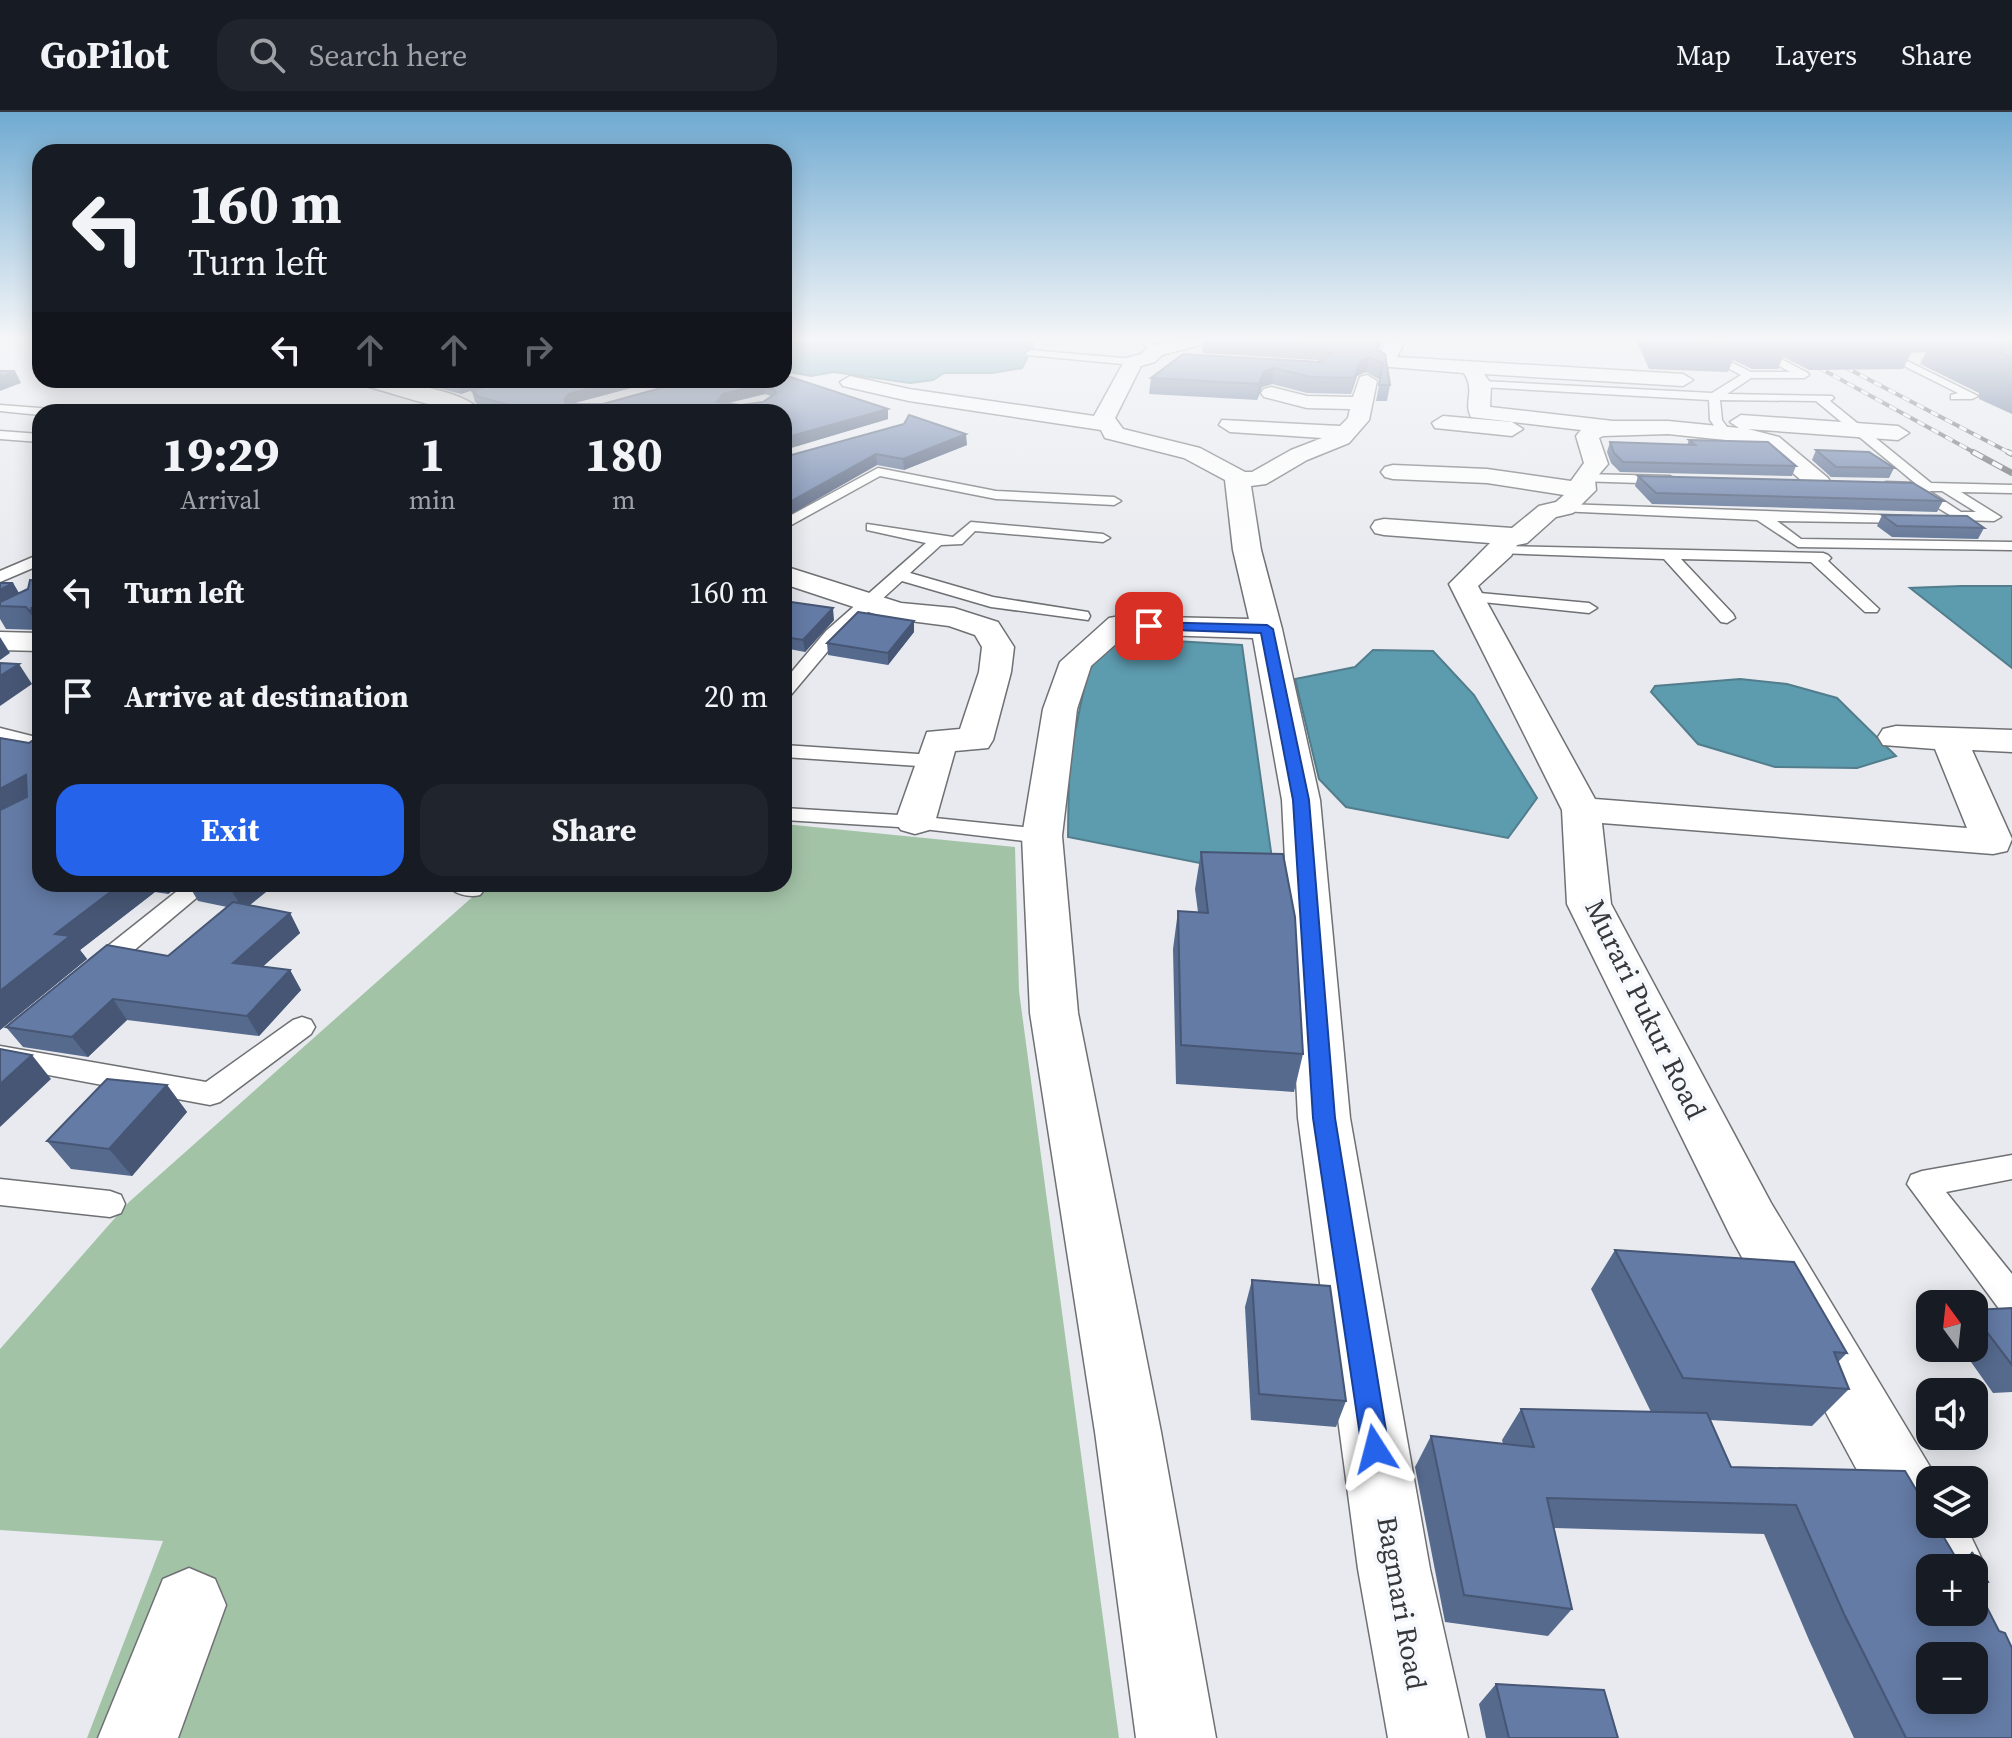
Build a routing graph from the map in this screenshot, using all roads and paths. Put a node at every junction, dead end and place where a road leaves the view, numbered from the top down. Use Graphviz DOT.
graph roads {
  1 [pos="1036,414"];
  2 [pos="1107,414"];
  3 [pos="1360,414"];
  4 [pos="1481,414"];
  5 [pos="1699,414"];
  6 [pos="1720,414"];
  7 [pos="1735,414"];
  8 [pos="1839,414"];
  9 [pos="1718,417"];
  10 [pos="0,422"];
  11 [pos="1443,423"];
  12 [pos="1111,425"];
  13 [pos="1230,425"];
  14 [pos="1854,429"];
  15 [pos="0,432"];
  16 [pos="1345,433"];
  17 [pos="1898,433"];
  18 [pos="32,437"];
  19 [pos="1393,472"];
  20 [pos="1238,479"];
  21 [pos="1692,481"];
  22 [pos="1818,484"];
  23 [pos="1866,485"];
  24 [pos="1561,487"];
  25 [pos="1928,487"];
  26 [pos="1989,488"];
  27 [pos="2012,489"];
  28 [pos="1114,501"];
  29 [pos="2012,503"];
  30 [pos="2012,515"];
  31 [pos="1761,516"];
  32 [pos="1958,516"];
  33 [pos="1994,517"];
  34 [pos="792,520"];
  35 [pos="872,527"];
  36 [pos="1384,527"];
  37 [pos="2012,527"];
  38 [pos="1103,538"];
  39 [pos="937,541"];
  40 [pos="2012,546"];
  41 [pos="1667,553"];
  42 [pos="1815,558"];
  43 [pos="1833,558"];
  44 [pos="32,563"];
  45 [pos="899,575"];
  46 [pos="0,577"];
  47 [pos="792,578"];
  48 [pos="1469,597"];
  49 [pos="869,602"];
  50 [pos="1589,608"];
  51 [pos="1871,609"];
  52 [pos="1082,616"];
  53 [pos="1727,618"];
  54 [pos="1267,629"];
  55 [pos="0,641"];
  56 [pos="32,642"];
  57 [pos="792,682"];
  58 [pos="0,734"];
  59 [pos="1896,737"];
  60 [pos="1949,739"];
  61 [pos="2012,741"];
  62 [pos="32,742"];
  63 [pos="792,752"];
  64 [pos="933,761"];
  65 [pos="1581,810"];
  66 [pos="792,814"];
  67 [pos="915,822"];
  68 [pos="1042,836"];
  69 [pos="191,892"];
  70 [pos="83,980"];
  71 [pos="302,1027"];
  72 [pos="4,1047"];
  73 [pos="2012,1167"];
  74 [pos="0,1192"];
  75 [pos="110,1204"];
  76 [pos="2012,1299"];
  77 [pos="1943,1554"];
  78 [pos="189,1605"];
  79 [pos="138,1738"];
  80 [pos="1176,1738"];
  81 [pos="1428,1738"];
  1 -- 12 [label="street"];
  2 -- 12 [label="street"];
  3 -- 16 [label="street"];
  4 -- 24 [label="street"];
  5 -- 9 [label="lane"];
  6 -- 9 [label="lane"];
  7 -- 9 [label="lane"];
  8 -- 14 [label="lane"];
  9 -- 14 [label="street"];
  9 -- 22 [label="street"];
  9 -- 24 [label="street"];
  10 -- 15 [label="lane"];
  11 -- 24 [label="street"];
  12 -- 20 [label="street"];
  13 -- 16 [label="street"];
  14 -- 17 [label="street"];
  14 -- 25 [label="lane"];
  15 -- 18 [label="lane"];
  16 -- 20 [label="street"];
  19 -- 24 [label="street"];
  20 -- 54 [label="street, Bagmari Road"];
  21 -- 24 [label="lane"];
  23 -- 25 [label="lane"];
  24 -- 31 [label="lane"];
  24 -- 36 [label="street"];
  24 -- 41 [label="lane"];
  24 -- 48 [label="street"];
  25 -- 26 [label="lane"];
  25 -- 32 [label="lane"];
  25 -- 33 [label="lane"];
  26 -- 27 [label="lane"];
  26 -- 29 [label="lane"];
  28 -- 34 [label="lane"];
  29 -- 30 [label="lane"];
  30 -- 33 [label="lane"];
  31 -- 32 [label="lane"];
  31 -- 40 [label="lane"];
  32 -- 33 [label="lane"];
  33 -- 37 [label="lane"];
  35 -- 39 [label="lane"];
  38 -- 39 [label="lane"];
  39 -- 45 [label="lane"];
  41 -- 42 [label="lane"];
  41 -- 53 [label="lane"];
  42 -- 43 [label="lane"];
  42 -- 51 [label="lane"];
  44 -- 46 [label="lane"];
  45 -- 49 [label="lane"];
  45 -- 52 [label="lane"];
  47 -- 49 [label="street"];
  48 -- 50 [label="lane"];
  48 -- 65 [label="street, Murari Pukur Road"];
  49 -- 57 [label="lane"];
  49 -- 64 [label="street"];
  54 -- 68 [label="street"];
  54 -- 81 [label="street, Bagmari Road"];
  55 -- 56 [label="street"];
  58 -- 62 [label="lane"];
  59 -- 60 [label="street"];
  60 -- 61 [label="street"];
  60 -- 65 [label="street"];
  63 -- 64 [label="lane"];
  64 -- 67 [label="street"];
  65 -- 77 [label="street, Murari Pukur Road"];
  66 -- 67 [label="lane"];
  67 -- 68 [label="lane"];
  68 -- 80 [label="street"];
  69 -- 70 [label="lane"];
  71 -- 72 [label="lane"];
  73 -- 76 [label="lane"];
  74 -- 75 [label="lane"];
  78 -- 79 [label="street"];
}
